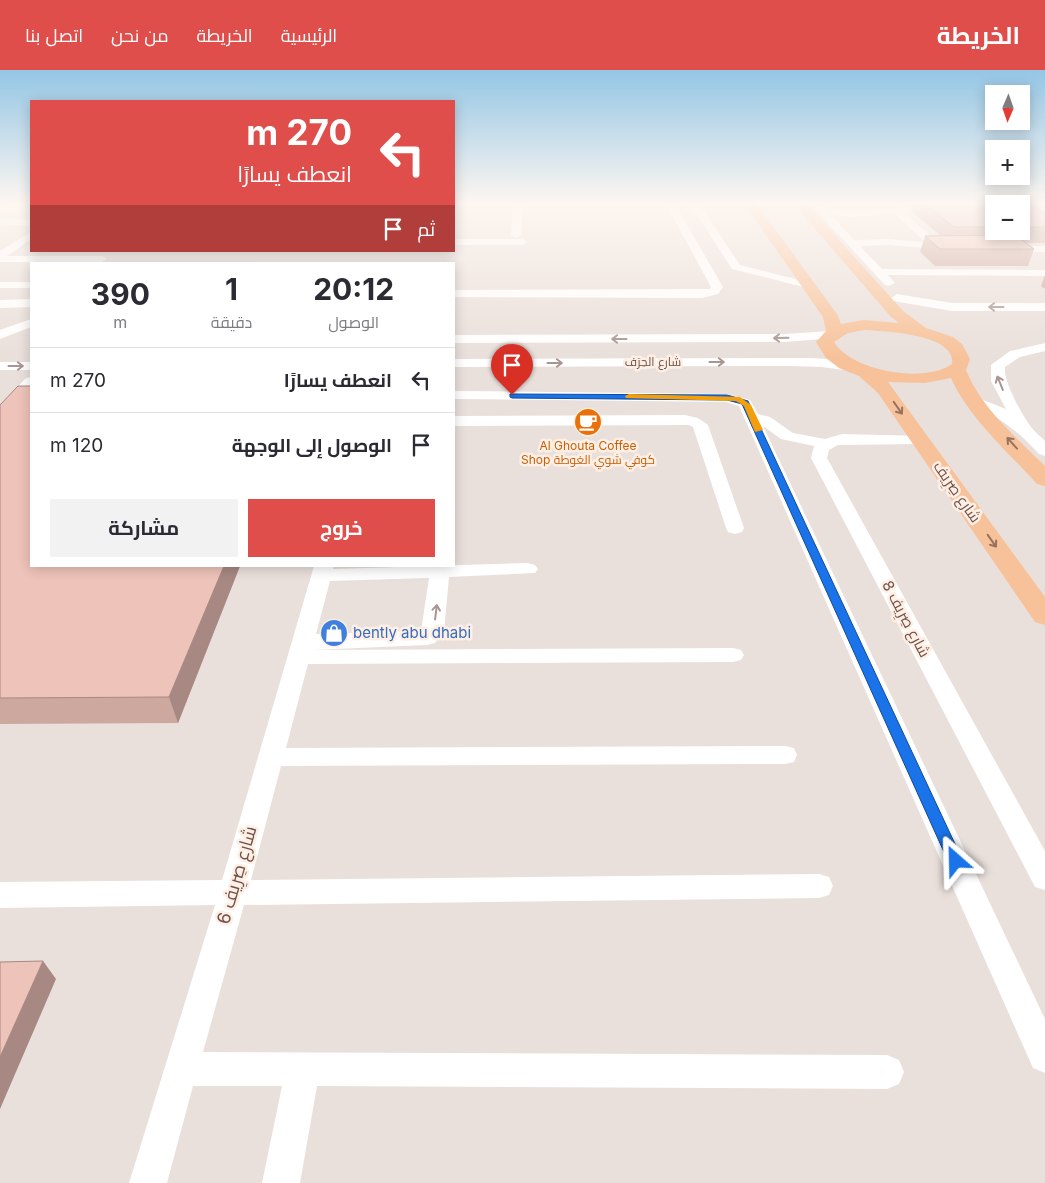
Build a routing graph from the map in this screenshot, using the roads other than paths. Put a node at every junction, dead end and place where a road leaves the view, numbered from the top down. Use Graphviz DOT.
graph roads {
  1 [pos="698,254"];
  2 [pos="728,254"];
  3 [pos="785,254"];
  4 [pos="848,254"];
  5 [pos="862,254"];
  6 [pos="0,258"];
  7 [pos="103,258"];
  8 [pos="879,272"];
  9 [pos="954,272"];
  10 [pos="1045,273"];
  11 [pos="1006,283"];
  12 [pos="0,285"];
  13 [pos="30,285"];
  14 [pos="807,285"];
  15 [pos="455,294"];
  16 [pos="893,301"];
  17 [pos="30,303"];
  18 [pos="0,304"];
  19 [pos="1045,307"];
  20 [pos="30,324"];
  21 [pos="921,332"];
  22 [pos="833,333"];
  23 [pos="0,336"];
  24 [pos="455,339"];
  25 [pos="0,341"];
  26 [pos="24,341"];
  27 [pos="1045,347"];
  28 [pos="455,363"];
  29 [pos="0,366"];
  30 [pos="30,366"];
  31 [pos="859,370"];
  32 [pos="957,370"];
  33 [pos="30,382"];
  34 [pos="455,395"];
  35 [pos="973,400"];
  36 [pos="0,414"];
  37 [pos="753,418"];
  38 [pos="455,421"];
  39 [pos="1023,426"];
  40 [pos="920,439"];
  41 [pos="826,444"];
  42 [pos="1045,451"];
  43 [pos="1045,479"];
  44 [pos="735,528"];
  45 [pos="528,569"];
  46 [pos="323,571"];
  47 [pos="440,572"];
  48 [pos="1045,616"];
  49 [pos="301,649"];
  50 [pos="733,655"];
  51 [pos="785,755"];
  52 [pos="271,757"];
  53 [pos="1045,878"];
  54 [pos="819,886"];
  55 [pos="233,892"];
  56 [pos="0,895"];
  57 [pos="1045,1056"];
  58 [pos="182,1068"];
  59 [pos="303,1069"];
  60 [pos="887,1072"];
  61 [pos="148,1183"];
  62 [pos="281,1183"];
  1 -- 15 [label="street"];
  2 -- 14 [label="street"];
  3 -- 14 [label="main road"];
  4 -- 16 [label="main road"];
  5 -- 8 [label="street"];
  6 -- 7 [label="street"];
  8 -- 9 [label="street"];
  8 -- 16 [label="street"];
  9 -- 10 [label="street"];
  9 -- 11 [label="street"];
  12 -- 13 [label="street"];
  14 -- 22 [label="main road"];
  19 -- 16 [label="street, one-way"];
  16 -- 21 [label="main road"];
  17 -- 18 [label="street"];
  20 -- 23 [label="street"];
  21 -- 22 [label="main road"];
  21 -- 32 [label="main road"];
  22 -- 24 [label="street, شارع الحِرَف, one-way"];
  22 -- 31 [label="main road"];
  25 -- 26 [label="street"];
  39 -- 27 [label="street, one-way"];
  28 -- 31 [label="street, شارع الحِرَف, one-way"];
  29 -- 30 [label="street, one-way"];
  31 -- 32 [label="main road"];
  31 -- 40 [label="main road, شارع صِرِيف, one-way"];
  32 -- 35 [label="main road"];
  33 -- 36 [label="street"];
  34 -- 37 [label="street"];
  35 -- 39 [label="street"];
  43 -- 35 [label="main road, one-way"];
  37 -- 41 [label="street"];
  37 -- 57 [label="street"];
  38 -- 44 [label="street"];
  39 -- 42 [label="street"];
  40 -- 41 [label="street"];
  40 -- 48 [label="main road, شارع صِرِيف, one-way"];
  41 -- 53 [label="street, شارع صِرِيف 8"];
  45 -- 47 [label="street"];
  46 -- 47 [label="street"];
  46 -- 49 [label="street, شارع صِرِيف 6"];
  49 -- 47 [label="street, one-way"];
  49 -- 50 [label="street"];
  49 -- 52 [label="street, شارع صِرِيف 6"];
  51 -- 52 [label="street"];
  52 -- 55 [label="street, شارع صِرِيف 6"];
  54 -- 55 [label="street"];
  55 -- 56 [label="street"];
  55 -- 58 [label="street, شارع صِرِيف 6"];
  58 -- 59 [label="street"];
  58 -- 61 [label="street, شارع صِرِيف 6"];
  59 -- 60 [label="street"];
  59 -- 62 [label="street"];
}
